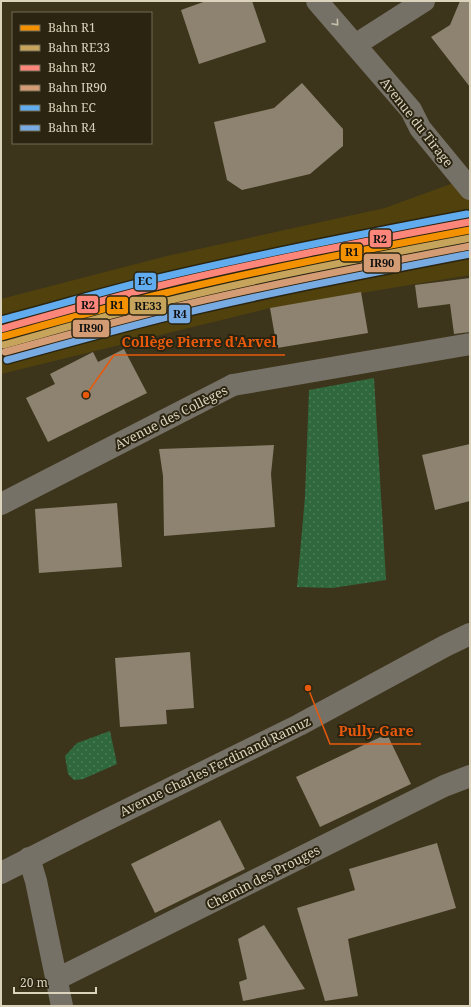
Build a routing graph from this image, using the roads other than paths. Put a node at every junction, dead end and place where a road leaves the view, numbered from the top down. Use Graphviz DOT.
graph roads {
  1 [pos="317,1"];
  2 [pos="424,1"];
  3 [pos="355,45"];
  4 [pos="470,189"];
  5 [pos="470,344"];
  6 [pos="1,504"];
  7 [pos="470,634"];
  8 [pos="470,776"];
  9 [pos="29,858"];
  10 [pos="1,873"];
  11 [pos="57,979"];
  12 [pos="62,1006"];
  1 -- 3 [label="street, Avenue du Tirage, one-way"];
  2 -- 3 [label="street"];
  3 -- 4 [label="street, Avenue du Tirage"];
  5 -- 6 [label="street, Avenue des Collèges"];
  7 -- 9 [label="street, Avenue Charles Ferdinand Ramuz"];
  8 -- 11 [label="street, Chemin des Prouges"];
  9 -- 10 [label="street, Avenue Charles Ferdinand Ramuz"];
  9 -- 11 [label="street"];
  11 -- 12 [label="street"];
}
